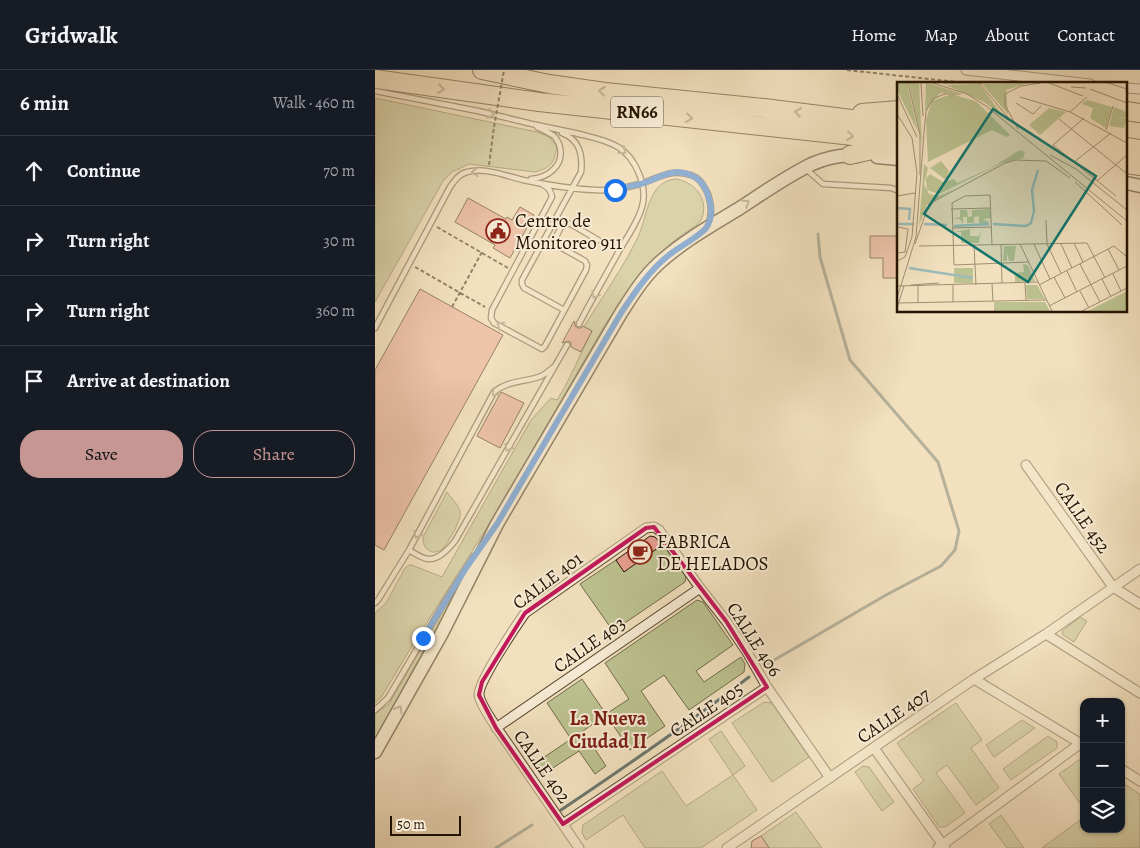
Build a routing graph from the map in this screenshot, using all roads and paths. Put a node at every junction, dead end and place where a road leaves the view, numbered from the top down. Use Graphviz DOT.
graph roads {
  1 [pos="482,70"];
  2 [pos="503,70"];
  3 [pos="543,70"];
  4 [pos="847,70"];
  5 [pos="966,70"];
  6 [pos="979,71"];
  7 [pos="375,79"];
  8 [pos="957,82"];
  9 [pos="1073,82"];
  10 [pos="577,88"];
  11 [pos="1127,88"];
  12 [pos="1140,89"];
  13 [pos="375,91"];
  14 [pos="897,110"];
  15 [pos="1127,111"];
  16 [pos="1140,113"];
  17 [pos="822,116"];
  18 [pos="527,123"];
  19 [pos="897,125"];
  20 [pos="897,141"];
  21 [pos="1127,147"];
  22 [pos="1140,149"];
  23 [pos="897,150"];
  24 [pos="850,155"];
  25 [pos="897,159"];
  26 [pos="490,162"];
  27 [pos="1127,164"];
  28 [pos="1140,166"];
  29 [pos="805,168"];
  30 [pos="523,180"];
  31 [pos="535,182"];
  32 [pos="642,183"];
  33 [pos="1127,183"];
  34 [pos="1140,186"];
  35 [pos="573,188"];
  36 [pos="897,190"];
  37 [pos="431,223"];
  38 [pos="705,230"];
  39 [pos="599,240"];
  40 [pos="482,252"];
  41 [pos="409,264"];
  42 [pos="513,270"];
  43 [pos="460,292"];
  44 [pos="452,307"];
  45 [pos="492,310"];
  46 [pos="564,310"];
  47 [pos="579,324"];
  48 [pos="375,328"];
  49 [pos="567,345"];
  50 [pos="555,366"];
  51 [pos="1026,464"];
  52 [pos="497,524"];
  53 [pos="646,528"];
  54 [pos="409,550"];
  55 [pos="1140,569"];
  56 [pos="1113,587"];
  57 [pos="699,588"];
  58 [pos="375,603"];
  59 [pos="1140,604"];
  60 [pos="1046,634"];
  61 [pos="975,679"];
  62 [pos="767,687"];
  63 [pos="1140,693"];
  64 [pos="481,703"];
  65 [pos="375,710"];
  66 [pos="496,728"];
  67 [pos="1080,743"];
  68 [pos="1080,745"];
  69 [pos="874,748"];
  70 [pos="375,752"];
  71 [pos="1125,772"];
  72 [pos="830,778"];
  73 [pos="1140,781"];
  74 [pos="563,824"];
  75 [pos="740,844"];
  76 [pos="942,847"];
  77 [pos="579,848"];
  78 [pos="727,848"];
  1 -- 10 [label="highway, RN66"];
  2 -- 26 [label="path, bridge"];
  3 -- 10 [label="highway"];
  4 -- 8 [label="path"];
  5 -- 6 [label="street"];
  6 -- 9 [label="street"];
  7 -- 20 [label="highway, RN66, one-way"];
  17 -- 10 [label="highway, RN66, one-way"];
  11 -- 12 [label="street"];
  13 -- 18 [label="lane, one-way"];
  14 -- 17 [label="highway"];
  15 -- 16 [label="highway"];
  17 -- 19 [label="highway, RN66"];
  18 -- 30 [label="lane"];
  18 -- 32 [label="lane, one-way"];
  18 -- 35 [label="lane"];
  21 -- 22 [label="highway"];
  23 -- 24 [label="highway"];
  24 -- 25 [label="street"];
  24 -- 29 [label="street"];
  27 -- 28 [label="highway"];
  29 -- 36 [label="lane"];
  38 -- 29 [label="street, one-way"];
  30 -- 31 [label="lane"];
  30 -- 37 [label="lane, one-way"];
  31 -- 35 [label="lane"];
  31 -- 42 [label="lane"];
  32 -- 35 [label="lane"];
  32 -- 38 [label="lane"];
  32 -- 47 [label="lane, one-way"];
  33 -- 34 [label="street"];
  35 -- 46 [label="lane"];
  37 -- 40 [label="path"];
  37 -- 41 [label="lane"];
  38 -- 52 [label="street"];
  39 -- 46 [label="lane"];
  40 -- 42 [label="path"];
  40 -- 43 [label="path"];
  41 -- 43 [label="path"];
  41 -- 48 [label="lane"];
  42 -- 45 [label="lane"];
  43 -- 44 [label="path"];
  43 -- 45 [label="path"];
  46 -- 45 [label="lane, one-way"];
  49 -- 50 [label="lane"];
  50 -- 54 [label="lane, one-way"];
  50 -- 54 [label="lane, one-way"];
  51 -- 56 [label="street, CALLE 452"];
  52 -- 65 [label="lane"];
  70 -- 52 [label="street, one-way"];
  53 -- 57 [label="street, CALLE 406"];
  53 -- 64 [label="street, CALLE 401"];
  54 -- 58 [label="lane"];
  55 -- 56 [label="street, CALLE 407"];
  56 -- 59 [label="street, CALLE 452"];
  56 -- 60 [label="street, CALLE 407"];
  57 -- 62 [label="street, CALLE 406"];
  57 -- 66 [label="street, CALLE 403"];
  60 -- 61 [label="street, CALLE 407"];
  60 -- 63 [label="street"];
  61 -- 67 [label="street"];
  61 -- 69 [label="street, CALLE 407"];
  62 -- 72 [label="street, CALLE 406"];
  62 -- 74 [label="street, CALLE 405"];
  64 -- 66 [label="street, CALLE 402"];
  66 -- 74 [label="street, CALLE 402"];
  68 -- 76 [label="street"];
  69 -- 72 [label="street, CALLE 407"];
  69 -- 76 [label="street"];
  71 -- 73 [label="street"];
  72 -- 75 [label="street, CALLE 407"];
  74 -- 77 [label="street, CALLE 402"];
  75 -- 78 [label="street, CALLE 407"];
}
